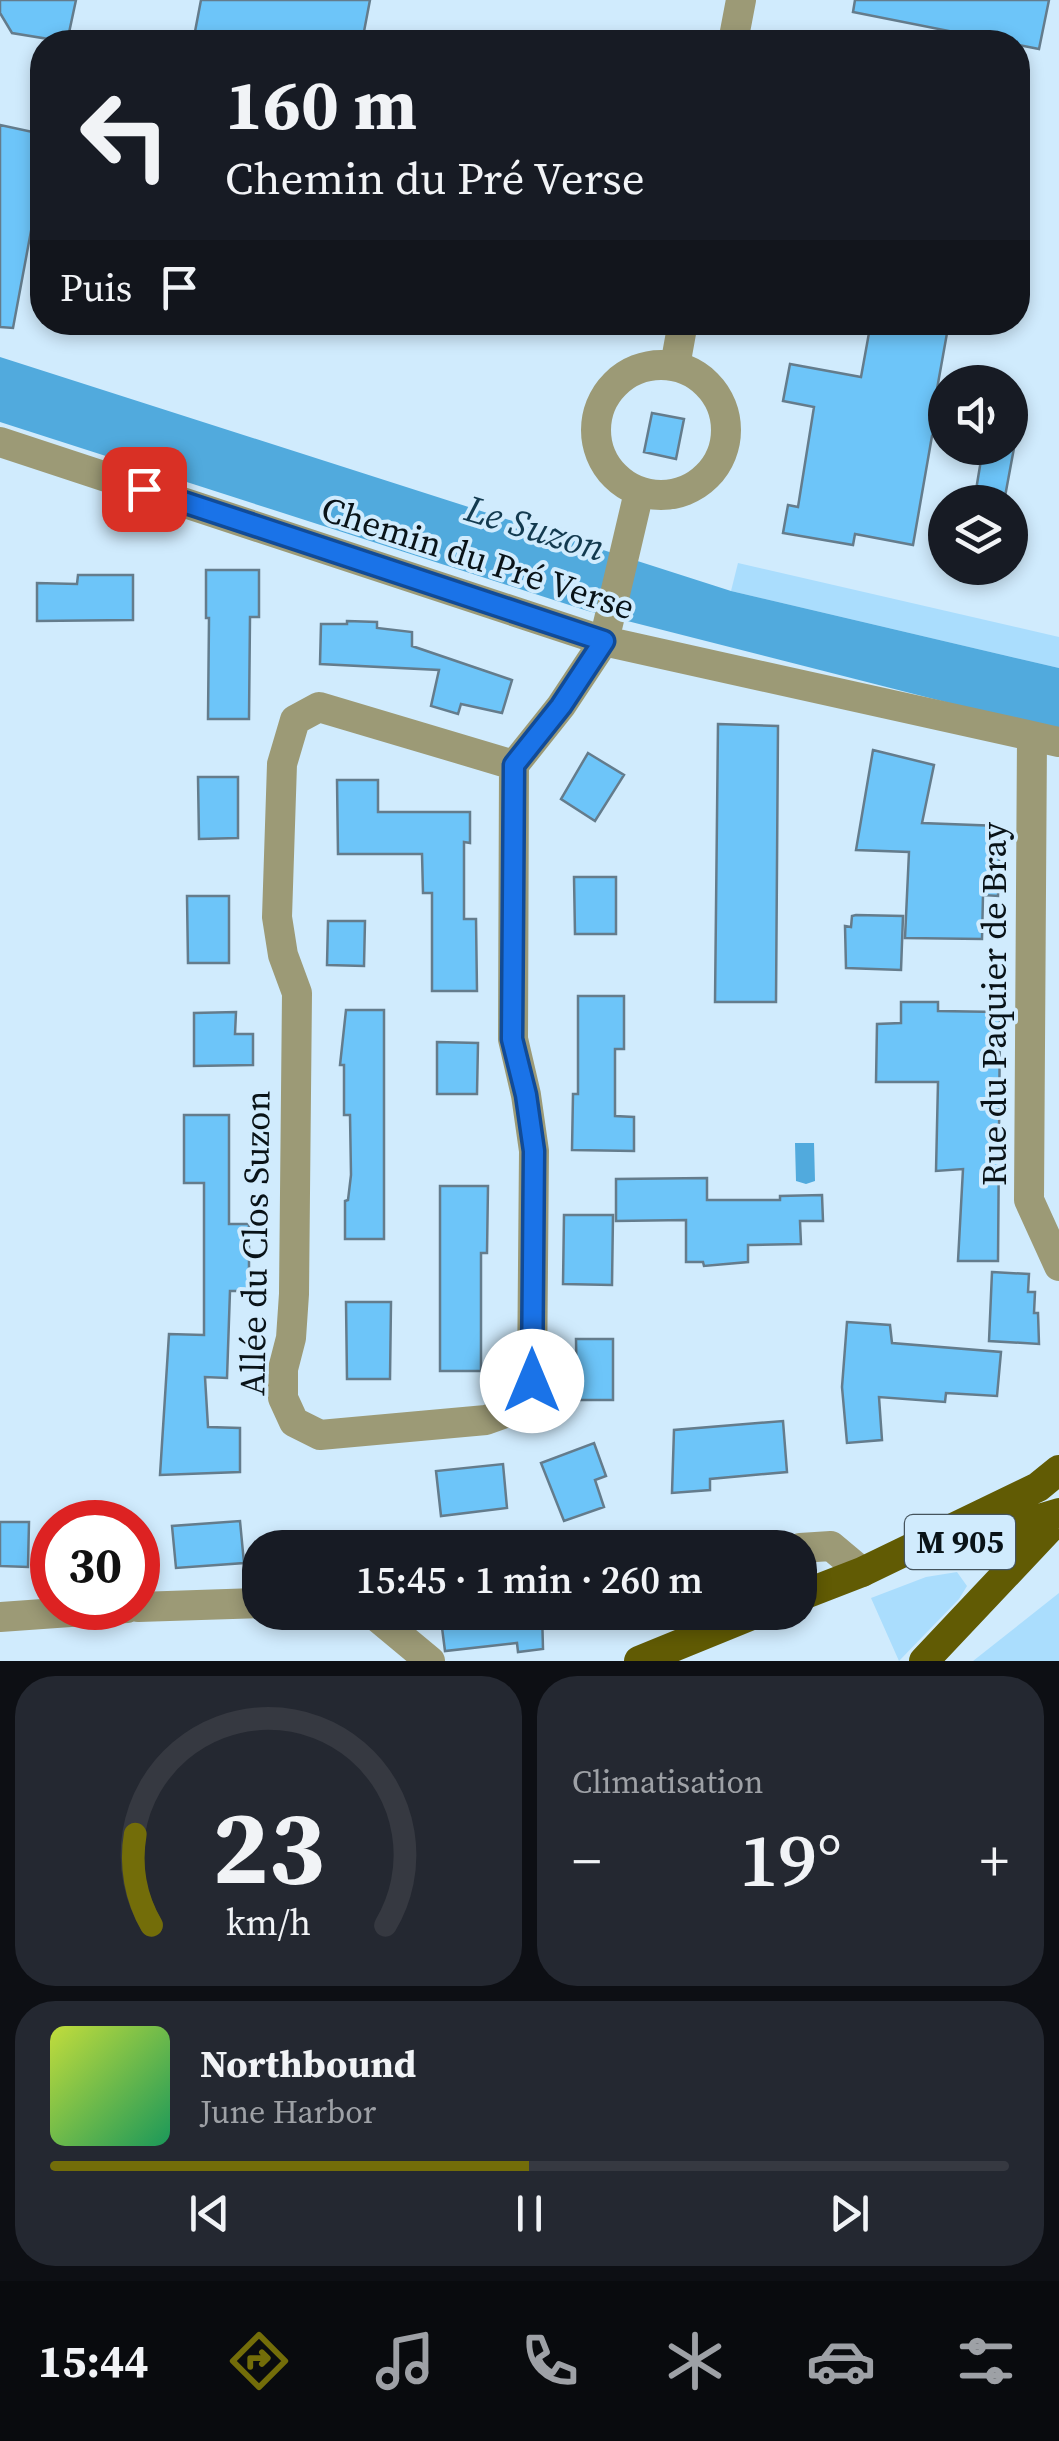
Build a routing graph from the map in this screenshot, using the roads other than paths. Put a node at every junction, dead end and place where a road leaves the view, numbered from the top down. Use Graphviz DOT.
graph roads {
  1 [pos="740,0"];
  2 [pos="735,30"];
  3 [pos="681,335"];
  4 [pos="675,366"];
  5 [pos="0,442"];
  6 [pos="639,492"];
  7 [pos="604,641"];
  8 [pos="1046,739"];
  9 [pos="514,765"];
  10 [pos="1059,1266"];
  11 [pos="1059,1470"];
  12 [pos="1059,1515"];
  13 [pos="817,1547"];
  14 [pos="862,1572"];
  15 [pos="817,1589"];
  16 [pos="242,1604"];
  17 [pos="160,1606"];
  18 [pos="30,1615"];
  19 [pos="0,1617"];
  20 [pos="393,1630"];
  21 [pos="715,1630"];
  22 [pos="430,1661"];
  23 [pos="639,1661"];
  24 [pos="924,1661"];
  1 -- 2 [label="street"];
  3 -- 4 [label="street"];
  4 -- 6 [label="street"];
  4 -- 6 [label="street"];
  5 -- 7 [label="street, Chemin du Pré Verse"];
  6 -- 7 [label="street"];
  7 -- 8 [label="street, Chemin du Pré Verse"];
  7 -- 9 [label="street"];
  8 -- 10 [label="street, Rue du Paquier de Bray"];
  9 -- 9 [label="street, Allée du Clos Suzon"];
  11 -- 14 [label="main road"];
  12 -- 14 [label="main road, M 905"];
  12 -- 24 [label="main road, M 905"];
  13 -- 14 [label="street"];
  14 -- 15 [label="main road, M 905"];
  16 -- 17 [label="street"];
  18 -- 19 [label="street"];
  20 -- 22 [label="street"];
  21 -- 23 [label="main road"];
}
